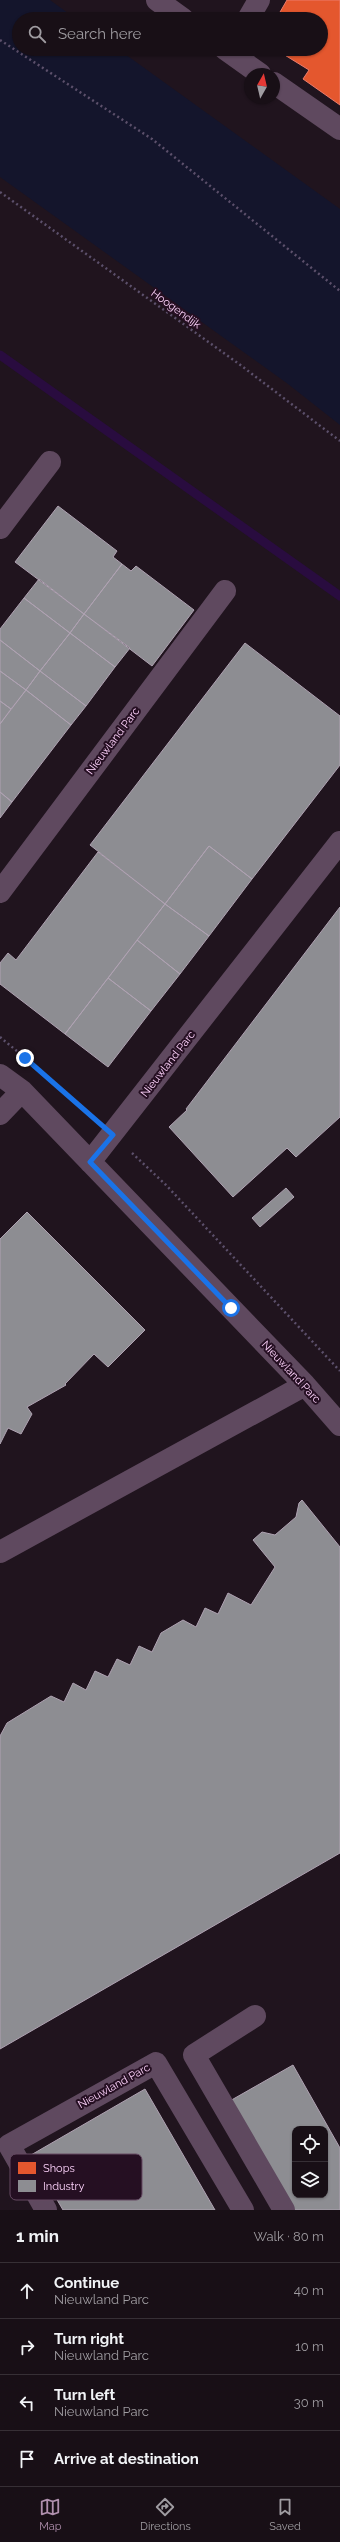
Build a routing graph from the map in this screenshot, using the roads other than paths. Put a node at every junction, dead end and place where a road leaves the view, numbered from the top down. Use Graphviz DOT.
graph roads {
  1 [pos="157,0"];
  2 [pos="259,0"];
  3 [pos="173,12"];
  4 [pos="252,12"];
  5 [pos="236,56"];
  6 [pos="252,68"];
  7 [pos="280,87"];
  8 [pos="340,129"];
  9 [pos="50,462"];
  10 [pos="0,528"];
  11 [pos="226,591"];
  12 [pos="340,842"];
  13 [pos="0,892"];
  14 [pos="0,1075"];
  15 [pos="22,1091"];
  16 [pos="0,1114"];
  17 [pos="90,1162"];
  18 [pos="305,1384"];
  19 [pos="335,1410"];
  20 [pos="0,1552"];
  21 [pos="255,2016"];
  22 [pos="14,2154"];
  23 [pos="40,2200"];
  24 [pos="46,2210"];
  25 [pos="243,2210"];
  26 [pos="284,2210"];
  1 -- 3 [label="street"];
  2 -- 4 [label="street"];
  5 -- 6 [label="street"];
  7 -- 8 [label="street"];
  9 -- 10 [label="street"];
  11 -- 13 [label="street, Nieuwland Parc"];
  12 -- 17 [label="street, Nieuwland Parc"];
  14 -- 15 [label="street, Nieuwland Parc"];
  15 -- 16 [label="street"];
  15 -- 17 [label="street, Nieuwland Parc"];
  17 -- 18 [label="street, Nieuwland Parc"];
  18 -- 19 [label="street, Nieuwland Parc"];
  18 -- 20 [label="street"];
  21 -- 26 [label="street"];
  22 -- 25 [label="street, Nieuwland Parc"];
  23 -- 24 [label="street, Nieuwland Parc"];
}
